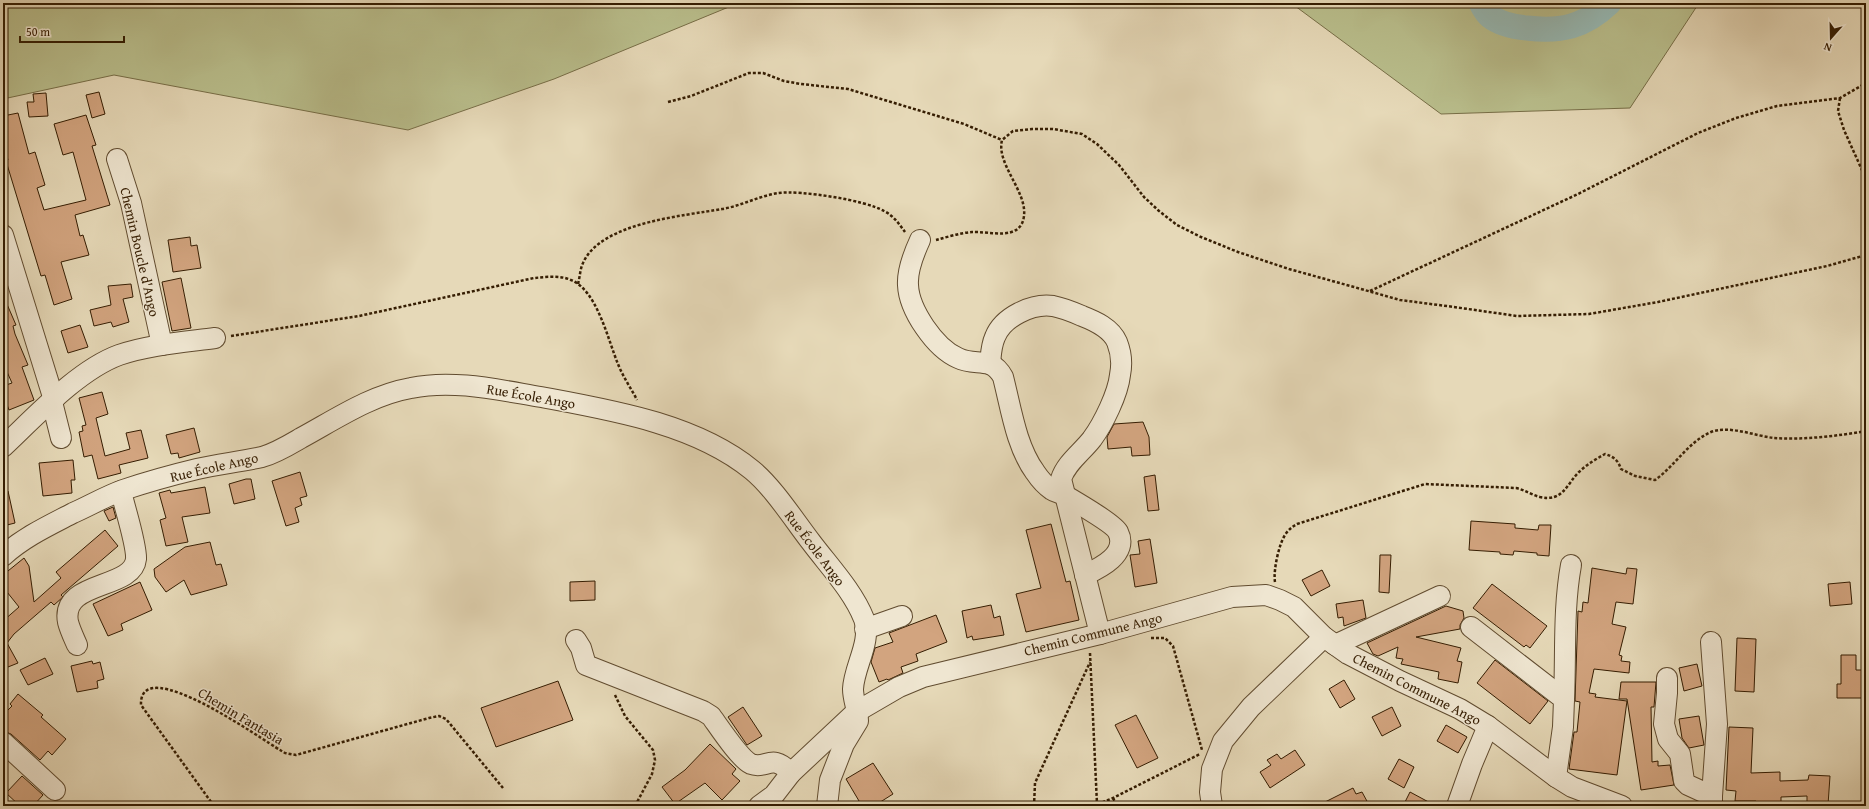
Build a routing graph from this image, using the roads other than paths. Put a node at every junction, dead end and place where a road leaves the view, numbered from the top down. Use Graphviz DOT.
graph roads {
  1 [pos="117,159"];
  2 [pos="3,235"];
  3 [pos="920,240"];
  4 [pos="215,338"];
  5 [pos="162,345"];
  6 [pos="990,364"];
  7 [pos="53,401"];
  8 [pos="62,438"];
  9 [pos="3,447"];
  10 [pos="121,490"];
  11 [pos="1064,495"];
  12 [pos="3,556"];
  13 [pos="1571,566"];
  14 [pos="1085,575"];
  15 [pos="1440,596"];
  16 [pos="902,616"];
  17 [pos="1471,627"];
  18 [pos="865,629"];
  19 [pos="576,640"];
  20 [pos="1329,641"];
  21 [pos="1098,642"];
  22 [pos="1711,642"];
  23 [pos="77,645"];
  24 [pos="1666,678"];
  25 [pos="1564,699"];
  26 [pos="856,712"];
  27 [pos="1488,726"];
  28 [pos="3,742"];
  29 [pos="791,773"];
  30 [pos="1556,777"];
  31 [pos="55,790"];
  32 [pos="1712,801"];
  33 [pos="1464,803"];
  34 [pos="759,806"];
  35 [pos="827,806"];
  36 [pos="1212,806"];
  37 [pos="1622,806"];
  1 -- 5 [label="street, Chemin Boucle d'Ango"];
  2 -- 7 [label="street"];
  3 -- 6 [label="street"];
  4 -- 5 [label="street"];
  5 -- 7 [label="street"];
  6 -- 11 [label="street"];
  6 -- 11 [label="street"];
  7 -- 8 [label="street"];
  7 -- 9 [label="street"];
  10 -- 12 [label="street, Rue École Ango"];
  10 -- 18 [label="street, Rue École Ango"];
  10 -- 23 [label="street"];
  11 -- 14 [label="street"];
  11 -- 14 [label="street"];
  13 -- 25 [label="street"];
  14 -- 21 [label="street"];
  15 -- 20 [label="street, Chemin Commune Ango"];
  16 -- 18 [label="street"];
  17 -- 25 [label="street"];
  18 -- 26 [label="street, Rue École Ango"];
  19 -- 29 [label="street"];
  20 -- 21 [label="street, Chemin Commune Ango"];
  20 -- 27 [label="street, Chemin Commune Ango"];
  20 -- 36 [label="street, Chemin Commune Ango"];
  21 -- 26 [label="street, Chemin Commune Ango"];
  22 -- 32 [label="street"];
  24 -- 32 [label="street"];
  25 -- 30 [label="street"];
  26 -- 29 [label="street, Chemin Commune Ango"];
  26 -- 35 [label="street"];
  27 -- 30 [label="street, Chemin Commune Ango"];
  27 -- 33 [label="street"];
  28 -- 31 [label="street"];
  29 -- 34 [label="street, Chemin Commune Ango"];
  30 -- 37 [label="street, Chemin Commune Ango"];
}
